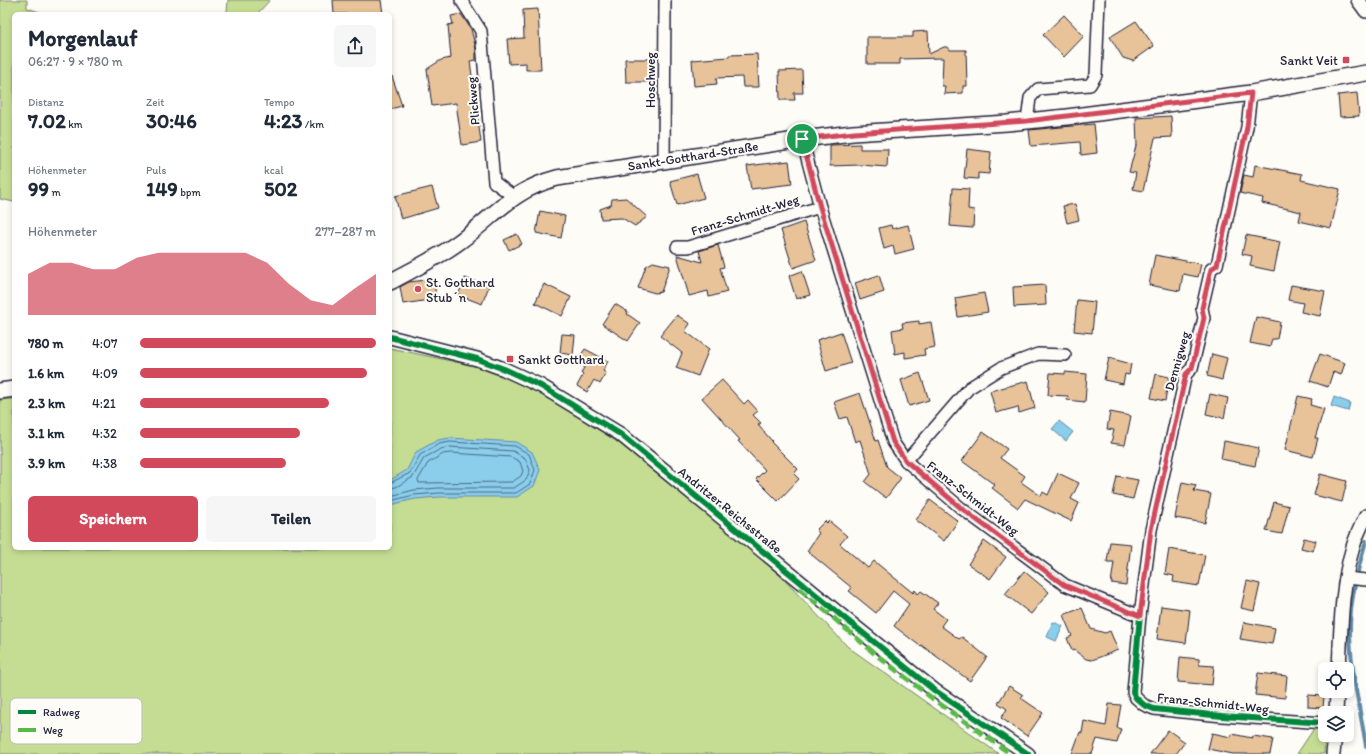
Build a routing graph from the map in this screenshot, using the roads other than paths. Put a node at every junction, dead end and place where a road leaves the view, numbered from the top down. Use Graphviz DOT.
graph roads {
  1 [pos="462,0"];
  2 [pos="665,0"];
  3 [pos="1099,0"];
  4 [pos="1358,0"];
  5 [pos="1366,11"];
  6 [pos="1366,73"];
  7 [pos="1251,93"];
  8 [pos="1027,121"];
  9 [pos="802,139"];
  10 [pos="664,160"];
  11 [pos="513,196"];
  12 [pos="820,207"];
  13 [pos="677,247"];
  14 [pos="392,281"];
  15 [pos="392,338"];
  16 [pos="1065,355"];
  17 [pos="12,389"];
  18 [pos="0,391"];
  19 [pos="906,461"];
  20 [pos="1366,516"];
  21 [pos="1357,579"];
  22 [pos="1140,616"];
  23 [pos="1339,662"];
  24 [pos="1318,723"];
  25 [pos="1334,742"];
  26 [pos="1028,754"];
  27 [pos="1333,754"];
  1 -- 11 [label="street, Plickweg"];
  2 -- 10 [label="street, Hoschweg"];
  3 -- 8 [label="street"];
  4 -- 5 [label="street"];
  6 -- 7 [label="main road, Sankt-Gotthard-Straße"];
  7 -- 8 [label="main road, Sankt-Gotthard-Straße"];
  7 -- 22 [label="street, Dennigweg"];
  8 -- 9 [label="main road, Sankt-Gotthard-Straße"];
  9 -- 10 [label="main road, Sankt-Gotthard-Straße"];
  9 -- 12 [label="street, Franz-Schmidt-Weg"];
  10 -- 11 [label="main road, Sankt-Gotthard-Straße"];
  11 -- 14 [label="main road, Sankt-Gotthard-Straße"];
  12 -- 13 [label="street, Franz-Schmidt-Weg"];
  12 -- 19 [label="street, Franz-Schmidt-Weg"];
  15 -- 26 [label="street, Andritzer Reichsstraße"];
  16 -- 19 [label="street, Franz-Schmidt-Weg"];
  17 -- 18 [label="main road"];
  19 -- 22 [label="street, Franz-Schmidt-Weg"];
  20 -- 21 [label="street"];
  21 -- 23 [label="street"];
  22 -- 24 [label="street, Franz-Schmidt-Weg"];
  25 -- 27 [label="street"];
}
